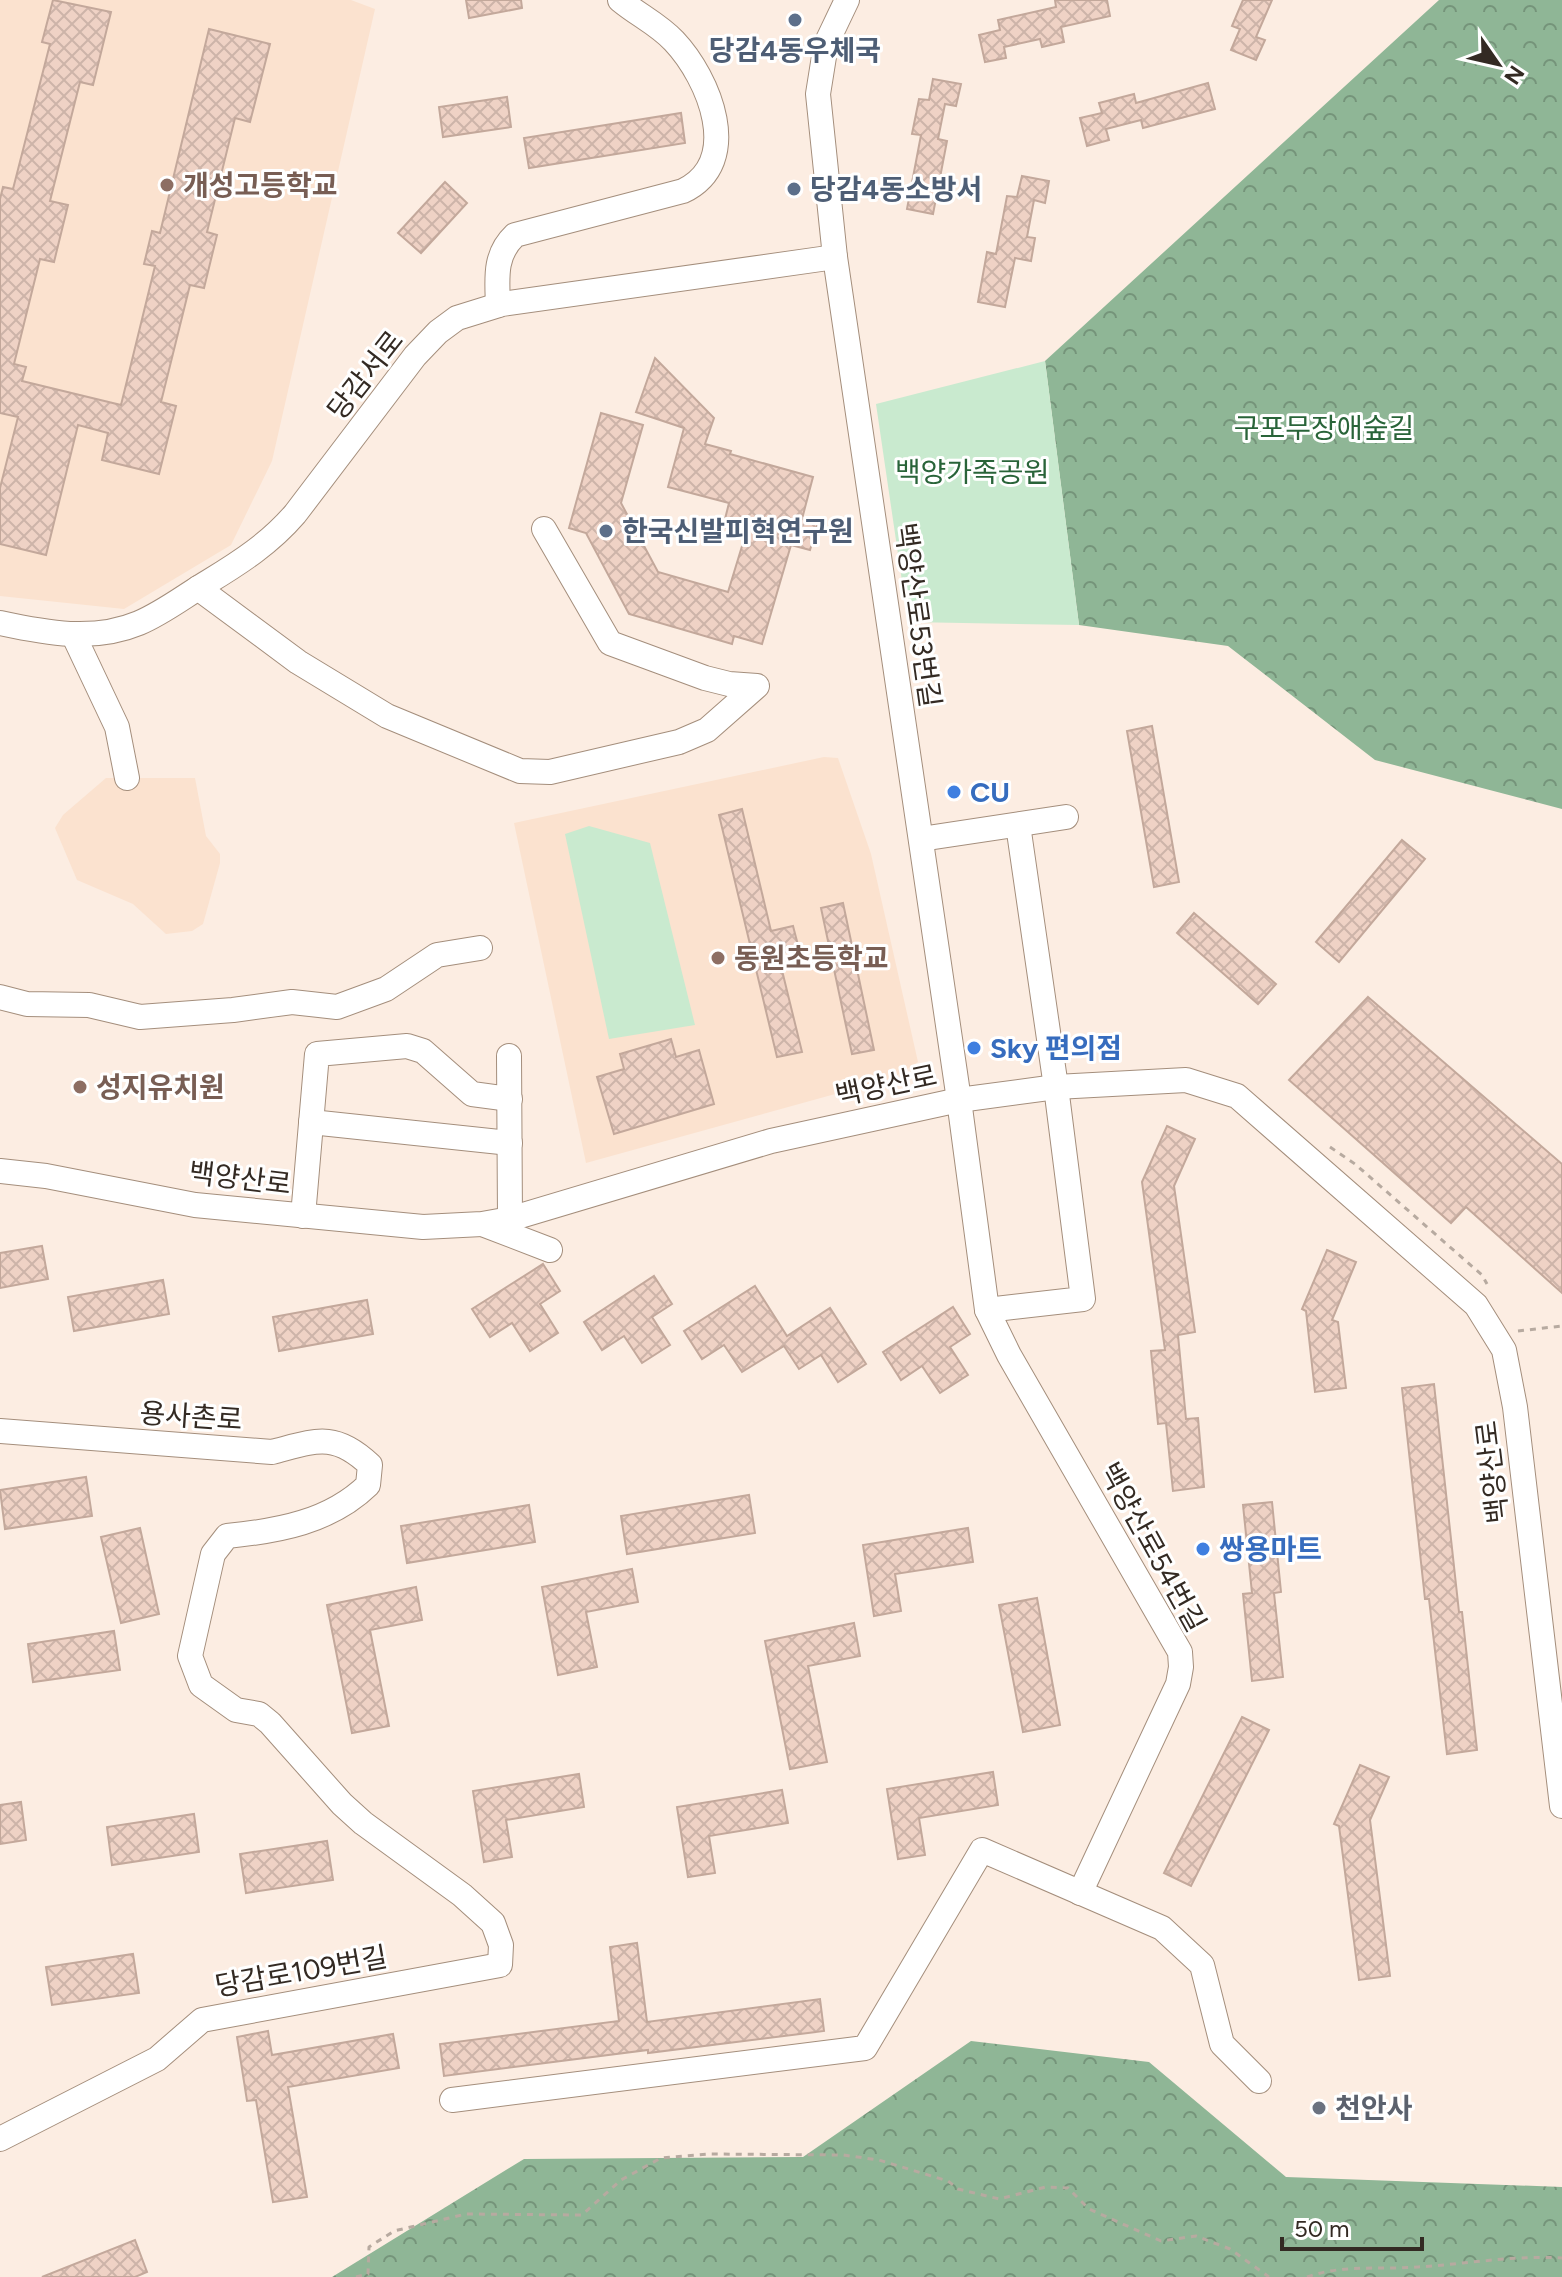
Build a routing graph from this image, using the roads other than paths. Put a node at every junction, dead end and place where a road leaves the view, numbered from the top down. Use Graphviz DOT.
graph roads {
  1 [pos="620,0"];
  2 [pos="847,0"];
  3 [pos="835,257"];
  4 [pos="498,305"];
  5 [pos="544,529"];
  6 [pos="198,588"];
  7 [pos="0,623"];
  8 [pos="73,634"];
  9 [pos="127,778"];
  10 [pos="1066,817"];
  11 [pos="1018,825"];
  12 [pos="921,839"];
  13 [pos="480,948"];
  14 [pos="0,997"];
  15 [pos="509,1056"];
  16 [pos="1056,1087"];
  17 [pos="510,1099"];
  18 [pos="959,1100"];
  19 [pos="311,1122"];
  20 [pos="510,1143"];
  21 [pos="0,1171"];
  22 [pos="303,1216"];
  23 [pos="510,1219"];
  24 [pos="482,1224"];
  25 [pos="550,1250"];
  26 [pos="987,1310"];
  27 [pos="0,1431"];
  28 [pos="1557,1729"];
  29 [pos="1562,1806"];
  30 [pos="1080,1893"];
  31 [pos="500,1965"];
  32 [pos="1259,2081"];
  33 [pos="452,2100"];
  34 [pos="0,2139"];
  1 -- 4 [label="street"];
  2 -- 3 [label="street, 백양산로53번길"];
  3 -- 4 [label="street, 당감서로"];
  3 -- 12 [label="street, 백양산로53번길"];
  4 -- 6 [label="street, 당감서로"];
  5 -- 6 [label="street"];
  6 -- 8 [label="street, 당감서로"];
  7 -- 8 [label="street, 당감서로"];
  8 -- 9 [label="street"];
  10 -- 11 [label="street"];
  11 -- 12 [label="street"];
  11 -- 16 [label="street"];
  12 -- 18 [label="street, 백양산로53번길"];
  13 -- 14 [label="street"];
  15 -- 17 [label="street"];
  16 -- 18 [label="street, 백양산로"];
  16 -- 26 [label="street"];
  16 -- 28 [label="street, 백양산로"];
  17 -- 19 [label="street"];
  17 -- 20 [label="street"];
  18 -- 23 [label="street, 백양산로"];
  18 -- 26 [label="street, 백양산로54번길"];
  19 -- 20 [label="street"];
  19 -- 22 [label="street"];
  20 -- 23 [label="street"];
  21 -- 22 [label="street, 백양산로"];
  22 -- 24 [label="street, 백양산로"];
  23 -- 24 [label="street, 백양산로"];
  24 -- 25 [label="street"];
  26 -- 30 [label="street, 백양산로54번길"];
  27 -- 31 [label="street, 용사촌로"];
  28 -- 29 [label="street, 백양산로"];
  30 -- 32 [label="street"];
  30 -- 33 [label="street"];
  31 -- 34 [label="street, 당감로109번길"];
}
